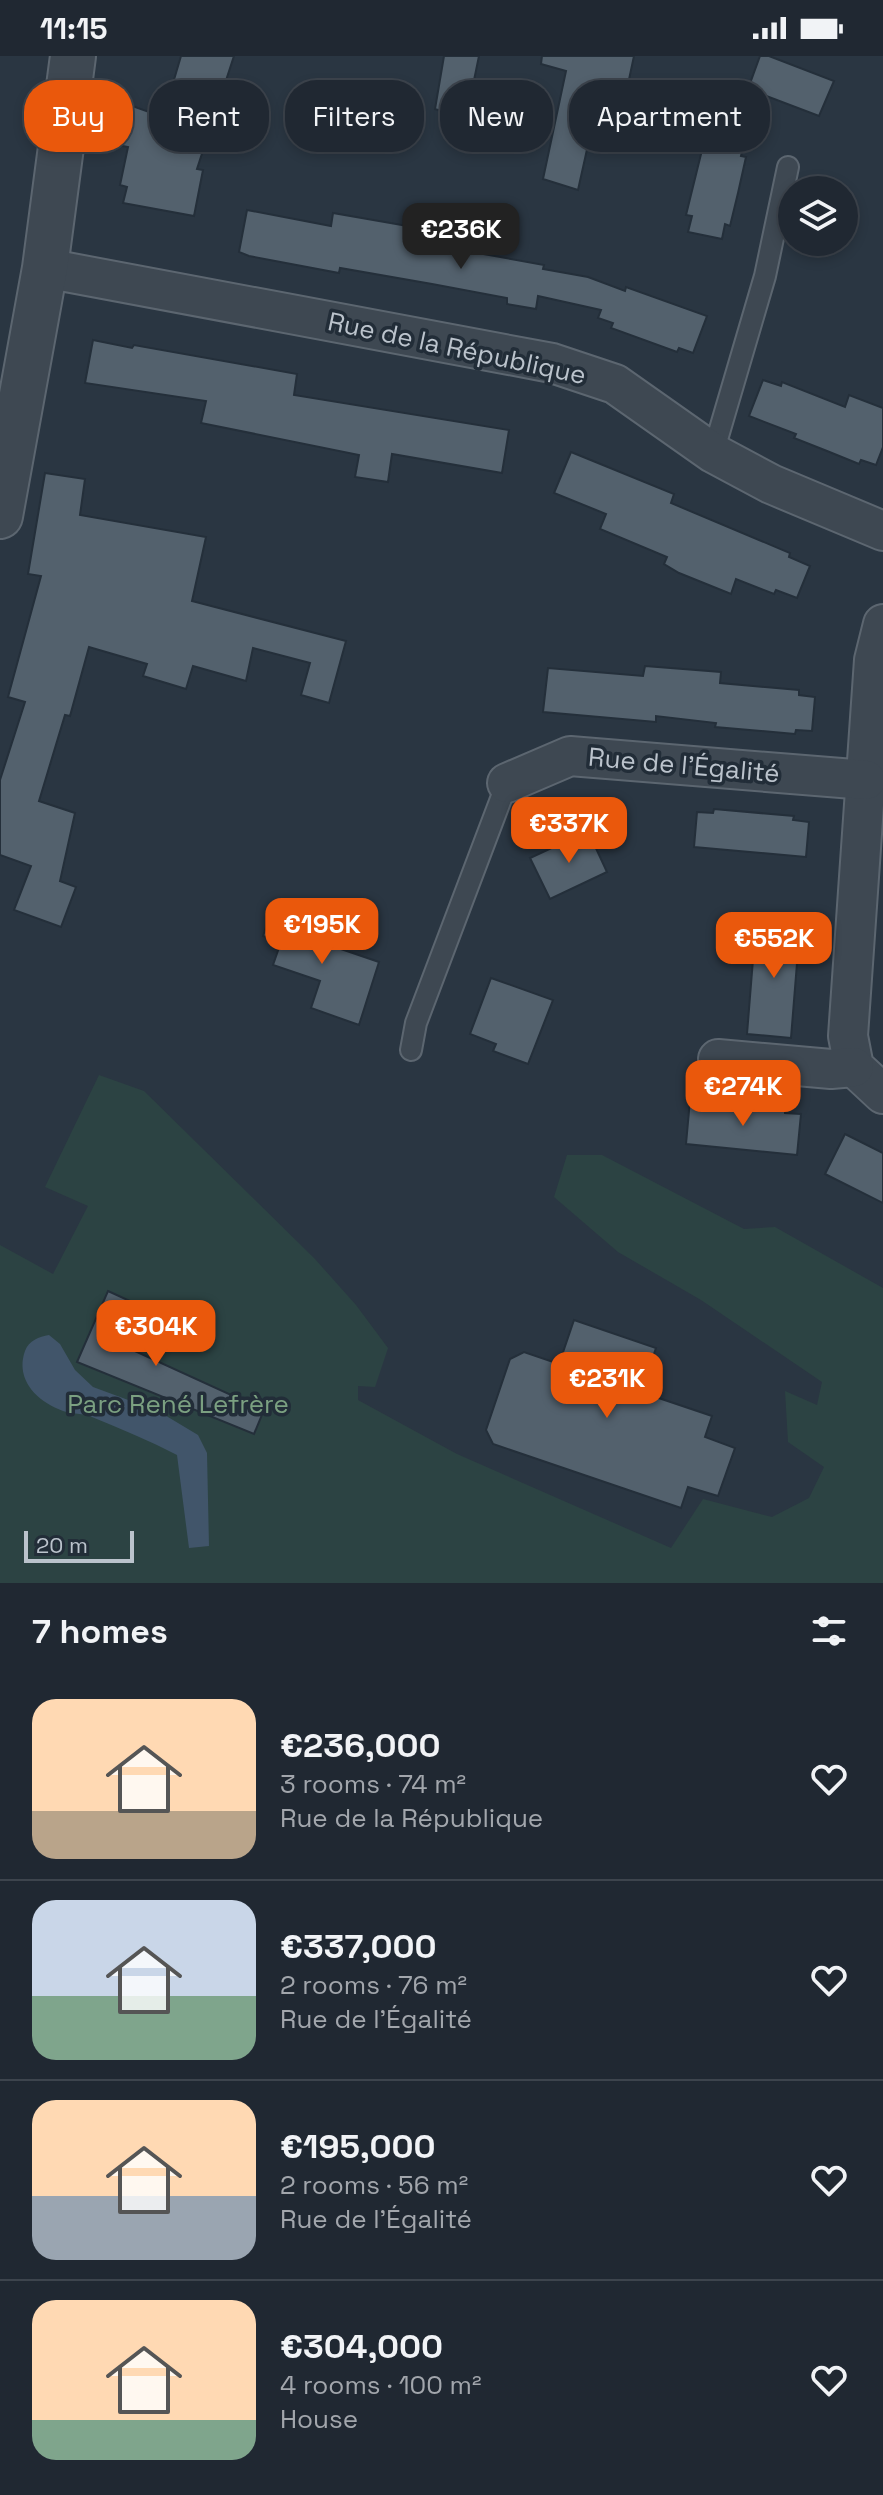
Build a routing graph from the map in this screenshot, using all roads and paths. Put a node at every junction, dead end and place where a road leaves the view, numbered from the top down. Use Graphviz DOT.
graph roads {
  1 [pos="73,56"];
  2 [pos="788,167"];
  3 [pos="45,268"];
  4 [pos="713,453"];
  5 [pos="0,516"];
  6 [pos="883,531"];
  7 [pos="883,624"];
  8 [pos="866,780"];
  9 [pos="507,783"];
  10 [pos="411,1050"];
  11 [pos="718,1059"];
  12 [pos="854,1067"];
  13 [pos="883,1094"];
  1 -- 3 [label="street"];
  2 -- 4 [label="lane"];
  3 -- 4 [label="street, Rue de la République"];
  3 -- 5 [label="street"];
  4 -- 6 [label="street, Rue de la République"];
  7 -- 8 [label="street"];
  8 -- 9 [label="street, Rue de l'Égalité"];
  8 -- 12 [label="street"];
  9 -- 10 [label="lane"];
  11 -- 12 [label="street"];
  12 -- 13 [label="street"];
}
